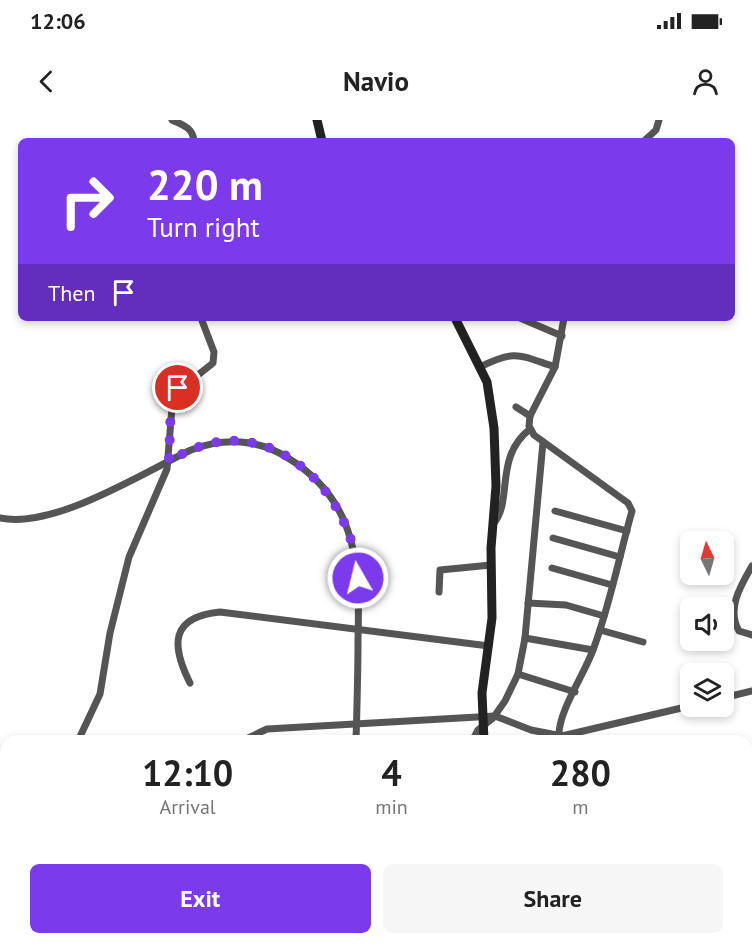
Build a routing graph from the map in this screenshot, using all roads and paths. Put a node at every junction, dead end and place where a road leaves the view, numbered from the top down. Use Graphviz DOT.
graph roads {
  1 [pos="172,120"];
  2 [pos="317,120"];
  3 [pos="659,120"];
  4 [pos="194,138"];
  5 [pos="321,138"];
  6 [pos="647,138"];
  7 [pos="202,321"];
  8 [pos="457,321"];
  9 [pos="527,321"];
  10 [pos="564,321"];
  11 [pos="562,336"];
  12 [pos="480,367"];
  13 [pos="555,367"];
  14 [pos="516,407"];
  15 [pos="530,416"];
  16 [pos="530,429"];
  17 [pos="543,442"];
  18 [pos="169,461"];
  19 [pos="555,511"];
  20 [pos="0,518"];
  21 [pos="492,525"];
  22 [pos="627,531"];
  23 [pos="553,538"];
  24 [pos="620,557"];
  25 [pos="491,565"];
  26 [pos="752,566"];
  27 [pos="552,568"];
  28 [pos="612,585"];
  29 [pos="439,592"];
  30 [pos="528,603"];
  31 [pos="604,616"];
  32 [pos="358,629"];
  33 [pos="600,630"];
  34 [pos="752,635"];
  35 [pos="525,638"];
  36 [pos="643,642"];
  37 [pos="489,646"];
  38 [pos="593,650"];
  39 [pos="518,674"];
  40 [pos="190,683"];
  41 [pos="752,691"];
  42 [pos="575,692"];
  43 [pos="734,695"];
  44 [pos="680,708"];
  45 [pos="495,716"];
  46 [pos="483,720"];
  47 [pos="357,724"];
  48 [pos="81,735"];
  49 [pos="254,735"];
  50 [pos="356,735"];
  51 [pos="475,735"];
  52 [pos="484,735"];
  53 [pos="554,735"];
  54 [pos="559,735"];
  55 [pos="563,735"];
  1 -- 4 [label="street"];
  2 -- 5 [label="street"];
  3 -- 6 [label="street"];
  7 -- 18 [label="street"];
  8 -- 12 [label="street"];
  9 -- 11 [label="street"];
  10 -- 11 [label="street"];
  11 -- 13 [label="street"];
  12 -- 13 [label="street"];
  12 -- 21 [label="street"];
  13 -- 15 [label="street"];
  14 -- 15 [label="street"];
  15 -- 16 [label="street"];
  16 -- 17 [label="street"];
  16 -- 21 [label="street"];
  17 -- 22 [label="street"];
  17 -- 30 [label="street"];
  18 -- 20 [label="street"];
  18 -- 32 [label="street"];
  18 -- 48 [label="street"];
  19 -- 22 [label="street"];
  21 -- 25 [label="street"];
  22 -- 24 [label="street"];
  23 -- 24 [label="street"];
  24 -- 28 [label="street"];
  25 -- 29 [label="street"];
  25 -- 37 [label="street"];
  26 -- 34 [label="street"];
  27 -- 28 [label="street"];
  28 -- 31 [label="street"];
  30 -- 31 [label="street"];
  30 -- 35 [label="street"];
  31 -- 33 [label="street"];
  32 -- 37 [label="street"];
  32 -- 40 [label="street"];
  32 -- 47 [label="street"];
  33 -- 36 [label="street"];
  33 -- 38 [label="street"];
  35 -- 38 [label="street"];
  35 -- 39 [label="street"];
  37 -- 46 [label="street"];
  38 -- 42 [label="street"];
  39 -- 42 [label="street"];
  39 -- 45 [label="street"];
  41 -- 43 [label="street"];
  42 -- 54 [label="street"];
  44 -- 55 [label="street"];
  45 -- 46 [label="street"];
  45 -- 53 [label="street"];
  46 -- 47 [label="street"];
  46 -- 51 [label="street"];
  46 -- 52 [label="street"];
  47 -- 49 [label="street"];
  47 -- 50 [label="street"];
}
